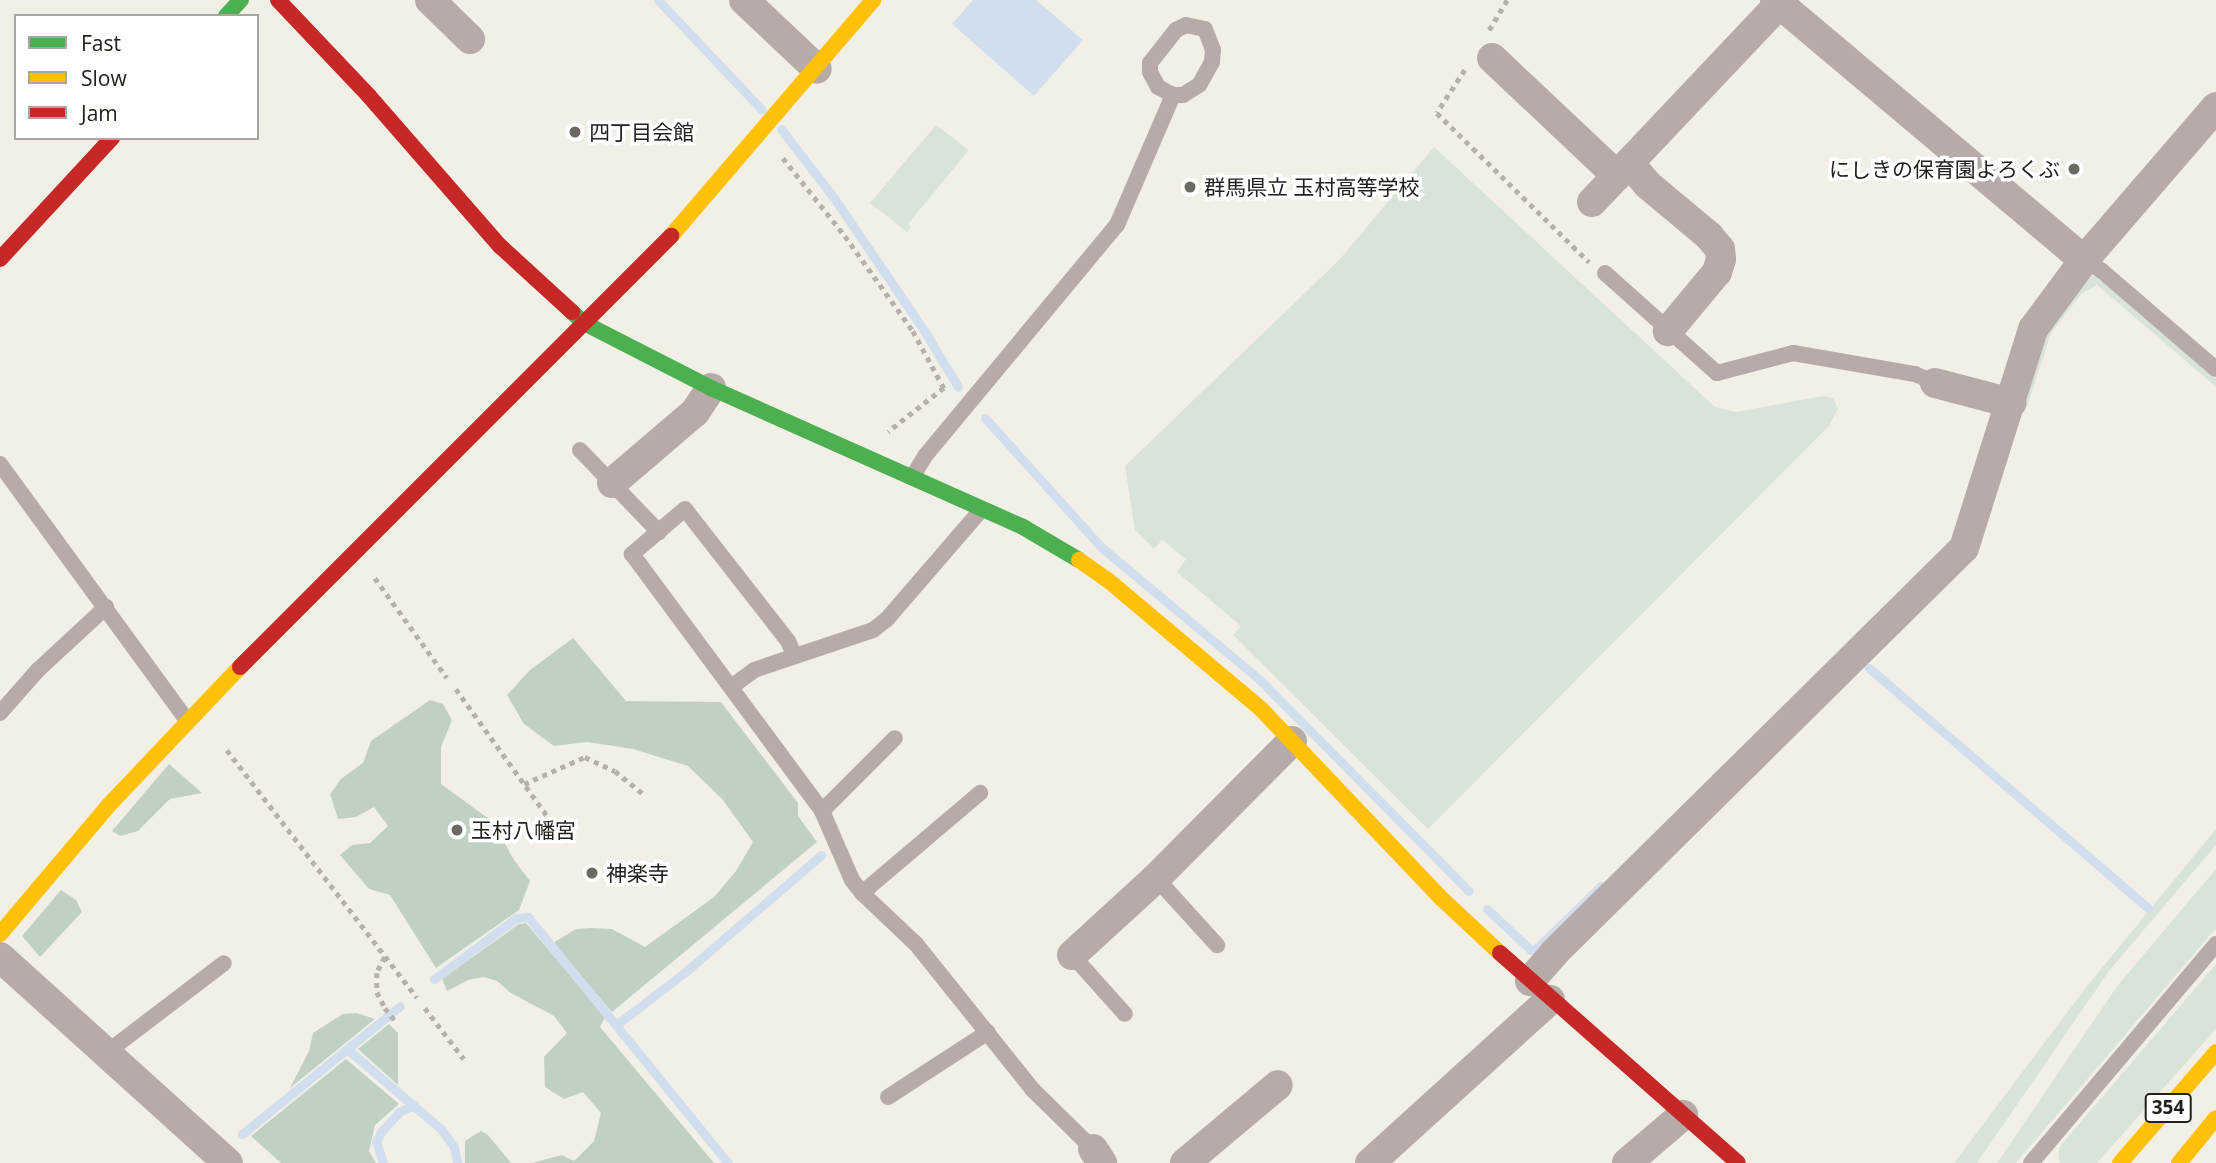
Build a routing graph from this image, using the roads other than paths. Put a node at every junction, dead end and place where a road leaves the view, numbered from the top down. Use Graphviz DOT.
graph roads {
  1 [pos="241,0"];
  2 [pos="278,0"];
  3 [pos="430,0"];
  4 [pos="744,0"];
  5 [pos="873,0"];
  6 [pos="1777,2"];
  7 [pos="228,14"];
  8 [pos="470,39"];
  9 [pos="1482,53"];
  10 [pos="817,69"];
  11 [pos="1173,95"];
  12 [pos="2216,107"];
  13 [pos="110,140"];
  14 [pos="1623,170"];
  15 [pos="1592,202"];
  16 [pos="0,259"];
  17 [pos="2084,260"];
  18 [pos="1605,273"];
  19 [pos="584,323"];
  20 [pos="1668,331"];
  21 [pos="2216,369"];
  22 [pos="1935,383"];
  23 [pos="711,388"];
  24 [pos="2011,403"];
  25 [pos="579,450"];
  26 [pos="0,464"];
  27 [pos="913,476"];
  28 [pos="612,483"];
  29 [pos="982,509"];
  30 [pos="659,532"];
  31 [pos="106,607"];
  32 [pos="794,654"];
  33 [pos="732,687"];
  34 [pos="0,713"];
  35 [pos="187,720"];
  36 [pos="895,738"];
  37 [pos="1292,741"];
  38 [pos="980,793"];
  39 [pos="822,811"];
  40 [pos="1156,878"];
  41 [pos="862,893"];
  42 [pos="0,934"];
  43 [pos="2216,944"];
  44 [pos="1217,945"];
  45 [pos="1072,954"];
  46 [pos="0,957"];
  47 [pos="224,963"];
  48 [pos="1540,990"];
  49 [pos="1125,1014"];
  50 [pos="988,1032"];
  51 [pos="2216,1052"];
  52 [pos="106,1053"];
  53 [pos="1278,1085"];
  54 [pos="888,1097"];
  55 [pos="1683,1115"];
  56 [pos="2216,1118"];
  57 [pos="1219,1153"];
  58 [pos="1098,1156"];
  59 [pos="228,1163"];
  60 [pos="1185,1163"];
  61 [pos="1370,1163"];
  62 [pos="1627,1163"];
  63 [pos="1738,1163"];
  64 [pos="2031,1163"];
  65 [pos="2120,1163"];
  66 [pos="2179,1163"];
  1 -- 7 [label="main road"];
  2 -- 19 [label="main road"];
  3 -- 8 [label="street"];
  4 -- 10 [label="street"];
  5 -- 10 [label="main road"];
  6 -- 14 [label="street"];
  6 -- 17 [label="street"];
  9 -- 14 [label="street"];
  10 -- 19 [label="main road"];
  11 -- 11 [label="lane"];
  11 -- 27 [label="lane"];
  12 -- 17 [label="street"];
  13 -- 16 [label="main road"];
  14 -- 15 [label="street"];
  14 -- 20 [label="street"];
  17 -- 21 [label="lane"];
  17 -- 24 [label="street"];
  18 -- 20 [label="lane"];
  19 -- 23 [label="main road"];
  19 -- 35 [label="main road"];
  20 -- 22 [label="lane"];
  22 -- 24 [label="street"];
  23 -- 27 [label="main road"];
  23 -- 28 [label="street"];
  24 -- 48 [label="street"];
  25 -- 28 [label="lane"];
  26 -- 31 [label="lane"];
  27 -- 29 [label="main road"];
  28 -- 30 [label="lane"];
  29 -- 32 [label="lane"];
  29 -- 37 [label="main road"];
  30 -- 32 [label="lane"];
  30 -- 33 [label="lane"];
  31 -- 34 [label="lane"];
  31 -- 35 [label="lane"];
  32 -- 33 [label="lane"];
  33 -- 39 [label="lane"];
  35 -- 42 [label="main road"];
  36 -- 39 [label="lane"];
  37 -- 40 [label="street"];
  37 -- 48 [label="main road"];
  38 -- 41 [label="lane"];
  39 -- 41 [label="lane"];
  40 -- 44 [label="lane"];
  40 -- 45 [label="street"];
  41 -- 50 [label="lane"];
  43 -- 64 [label="lane"];
  45 -- 49 [label="lane"];
  46 -- 52 [label="street"];
  47 -- 52 [label="lane"];
  48 -- 55 [label="main road"];
  48 -- 61 [label="street"];
  50 -- 54 [label="lane"];
  50 -- 58 [label="lane"];
  51 -- 65 [label="main road, 354"];
  52 -- 59 [label="street"];
  53 -- 57 [label="street"];
  55 -- 62 [label="street"];
  55 -- 63 [label="main road"];
  56 -- 66 [label="main road, 354"];
  57 -- 60 [label="street"];
}
